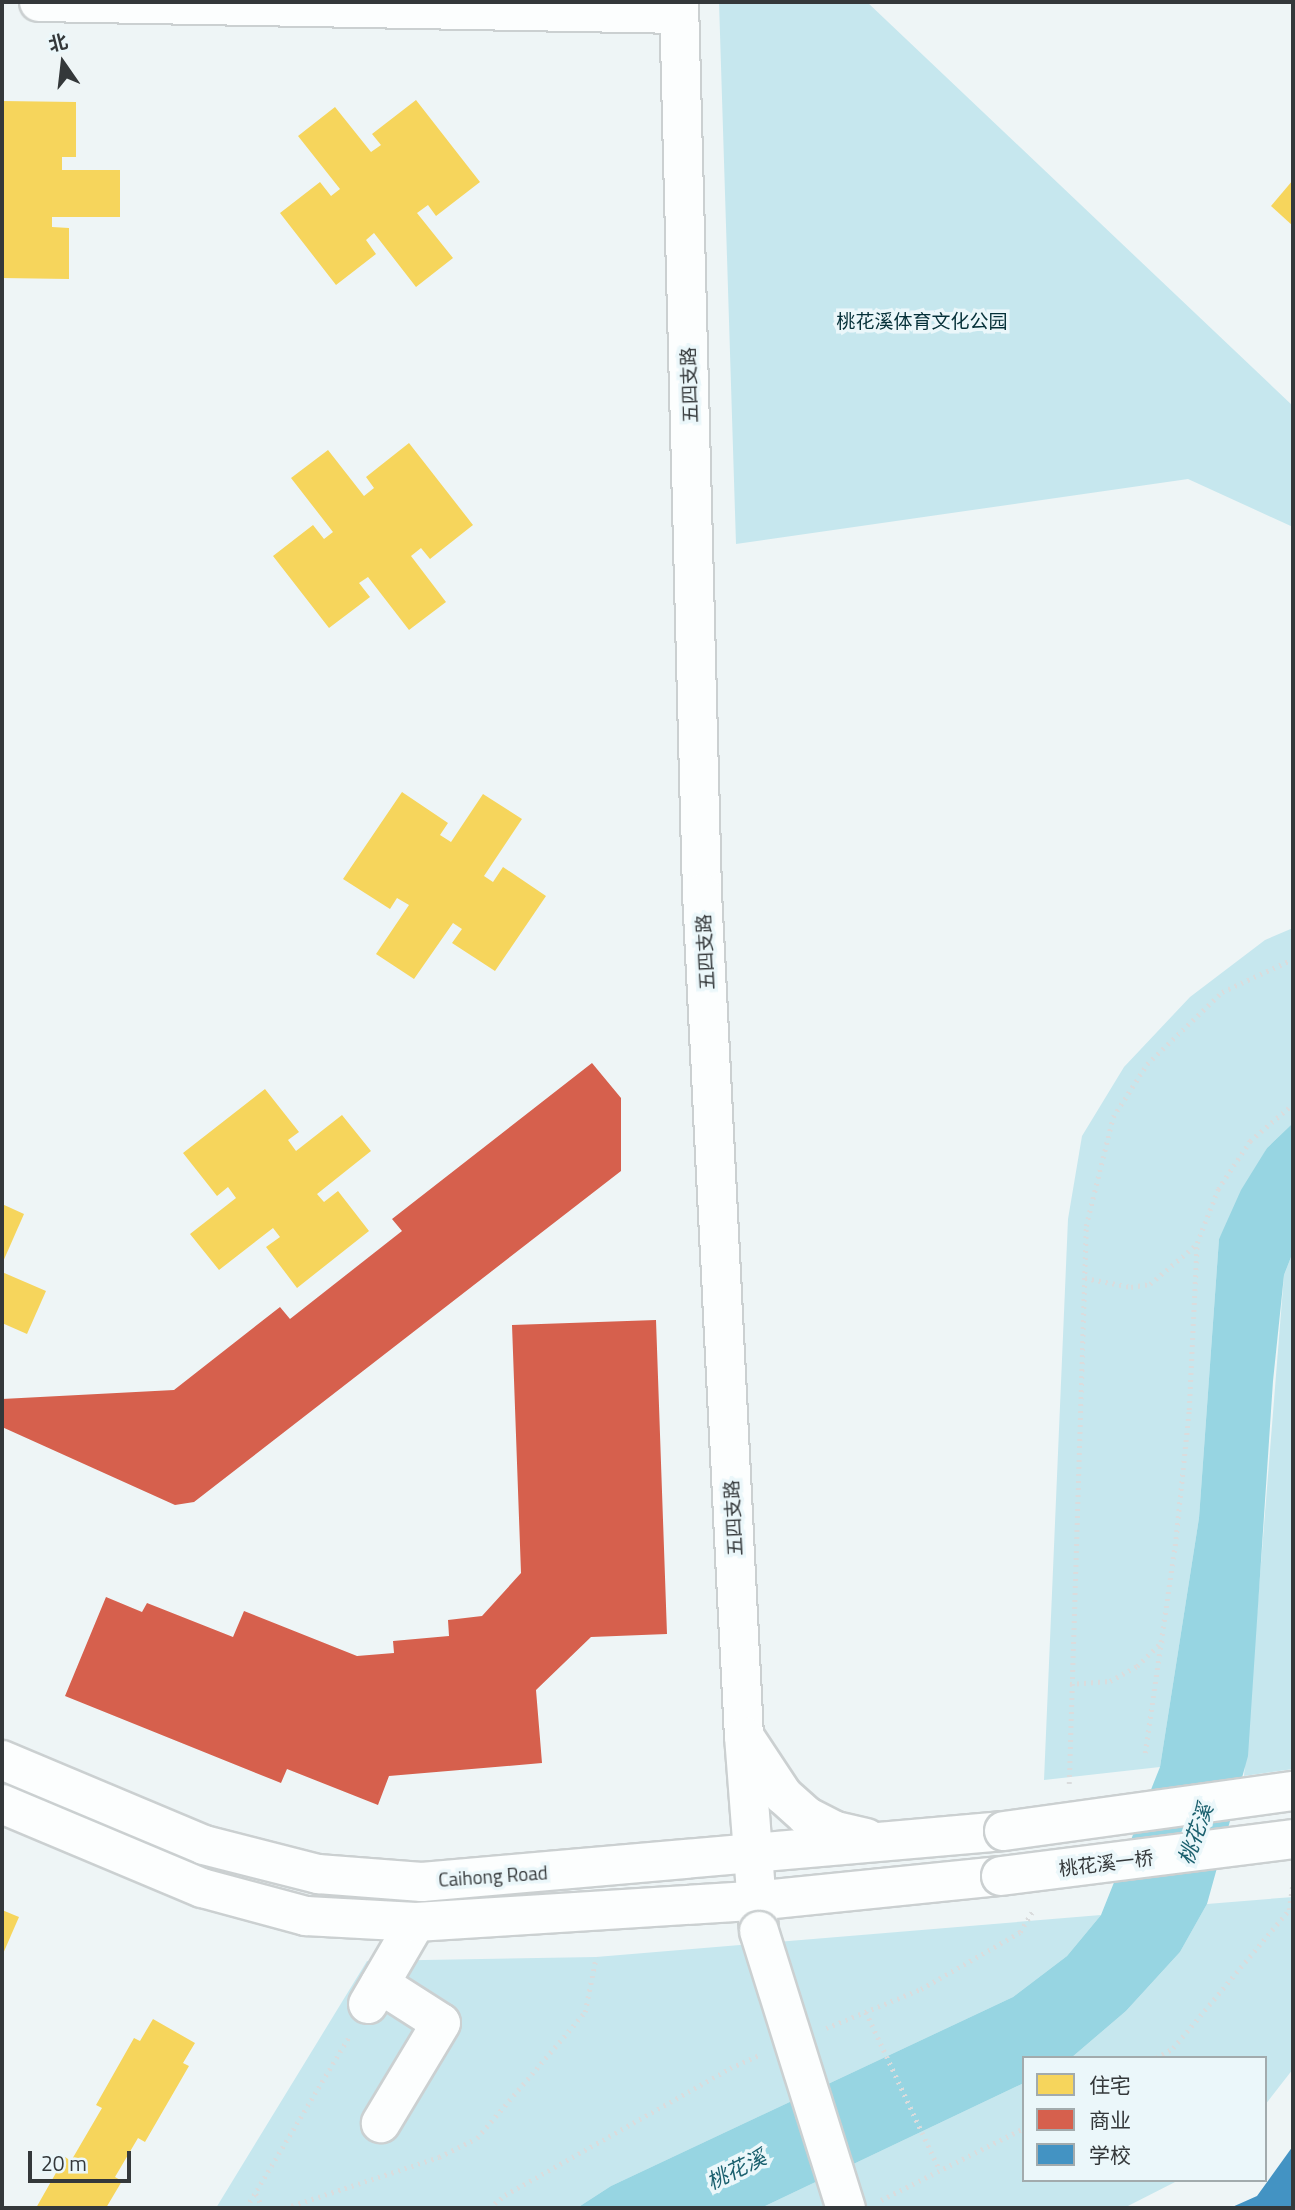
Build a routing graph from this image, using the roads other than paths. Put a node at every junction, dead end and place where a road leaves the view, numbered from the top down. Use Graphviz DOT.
graph roads {
  1 [pos="38,2"];
  2 [pos="679,8"];
  3 [pos="744,1735"];
  4 [pos="2,1760"];
  5 [pos="1293,1791"];
  6 [pos="2,1804"];
  7 [pos="1293,1839"];
  8 [pos="885,1843"];
  9 [pos="752,1856"];
  10 [pos="757,1916"];
  11 [pos="416,1922"];
  12 [pos="381,2123"];
  13 [pos="862,2205"];
  1 -- 2 [label="main road"];
  2 -- 3 [label="main road, 五四支路"];
  3 -- 8 [label="main road"];
  3 -- 9 [label="main road, 五四支路"];
  4 -- 9 [label="main road, Caihong Road"];
  5 -- 8 [label="main road, Caihong Road, bridge"];
  6 -- 11 [label="main road"];
  7 -- 10 [label="main road, 桃花溪一桥, bridge"];
  8 -- 9 [label="main road, Caihong Road"];
  9 -- 10 [label="main road, 五四支路"];
  10 -- 11 [label="main road"];
  10 -- 13 [label="main road, 五四支路, bridge"];
  11 -- 12 [label="main road"];
}
